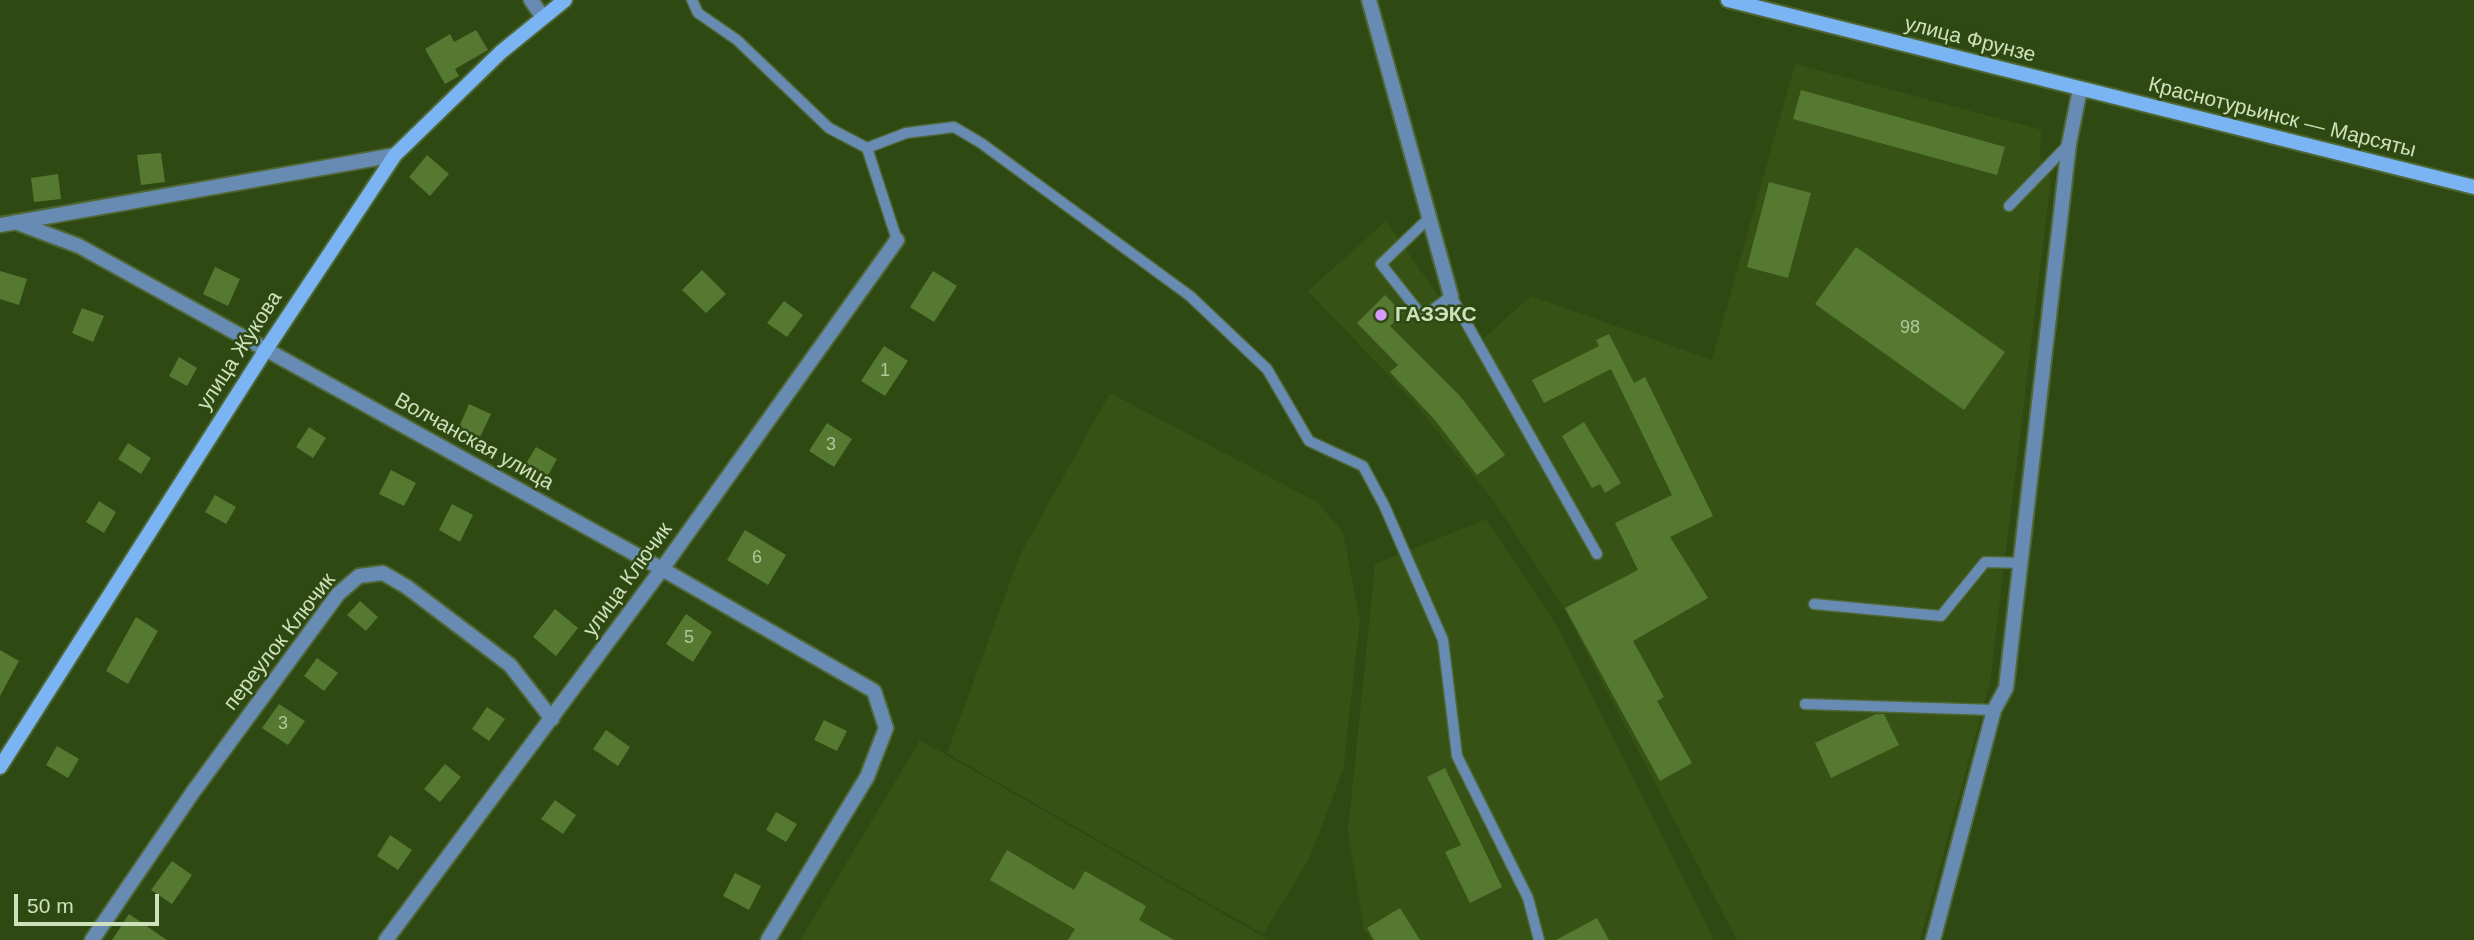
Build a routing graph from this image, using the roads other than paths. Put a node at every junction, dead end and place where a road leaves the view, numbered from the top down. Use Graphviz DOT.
graph roads {
  1 [pos="531,0"];
  2 [pos="565,0"];
  3 [pos="692,0"];
  4 [pos="1369,0"];
  5 [pos="1728,0"];
  6 [pos="542,16"];
  7 [pos="2080,89"];
  8 [pos="2069,144"];
  9 [pos="867,148"];
  10 [pos="395,155"];
  11 [pos="2474,187"];
  12 [pos="2009,206"];
  13 [pos="1429,218"];
  14 [pos="15,222"];
  15 [pos="0,225"];
  16 [pos="897,240"];
  17 [pos="1451,296"];
  18 [pos="265,351"];
  19 [pos="1597,554"];
  20 [pos="2022,563"];
  21 [pos="662,569"];
  22 [pos="1814,604"];
  23 [pos="1805,704"];
  24 [pos="1994,710"];
  25 [pos="552,719"];
  26 [pos="0,767"];
  27 [pos="92,940"];
  28 [pos="386,940"];
  29 [pos="768,940"];
  30 [pos="1539,940"];
  31 [pos="1933,940"];
  1 -- 6 [label="street"];
  2 -- 6 [label="main road, улица Жукова"];
  3 -- 9 [label="lane"];
  4 -- 13 [label="street"];
  5 -- 7 [label="main road, улица Фрунзе"];
  6 -- 10 [label="main road, улица Жукова"];
  7 -- 8 [label="street"];
  7 -- 11 [label="main road, Краснотурьинск — Марсяты"];
  8 -- 12 [label="lane"];
  8 -- 20 [label="street"];
  9 -- 16 [label="lane"];
  9 -- 30 [label="lane"];
  10 -- 14 [label="street"];
  10 -- 18 [label="main road, улица Жукова"];
  13 -- 17 [label="street"];
  13 -- 17 [label="lane"];
  14 -- 15 [label="street"];
  14 -- 18 [label="street, Волчанская улица"];
  16 -- 21 [label="street, улица Ключик"];
  17 -- 19 [label="lane"];
  18 -- 21 [label="street, Волчанская улица"];
  18 -- 26 [label="main road, улица Жукова"];
  20 -- 22 [label="lane"];
  20 -- 24 [label="street"];
  21 -- 25 [label="street, улица Ключик"];
  21 -- 29 [label="street, Волчанская улица"];
  23 -- 24 [label="lane"];
  24 -- 31 [label="street"];
  25 -- 27 [label="street, переулок Ключик"];
  25 -- 28 [label="street, улица Ключик"];
}
